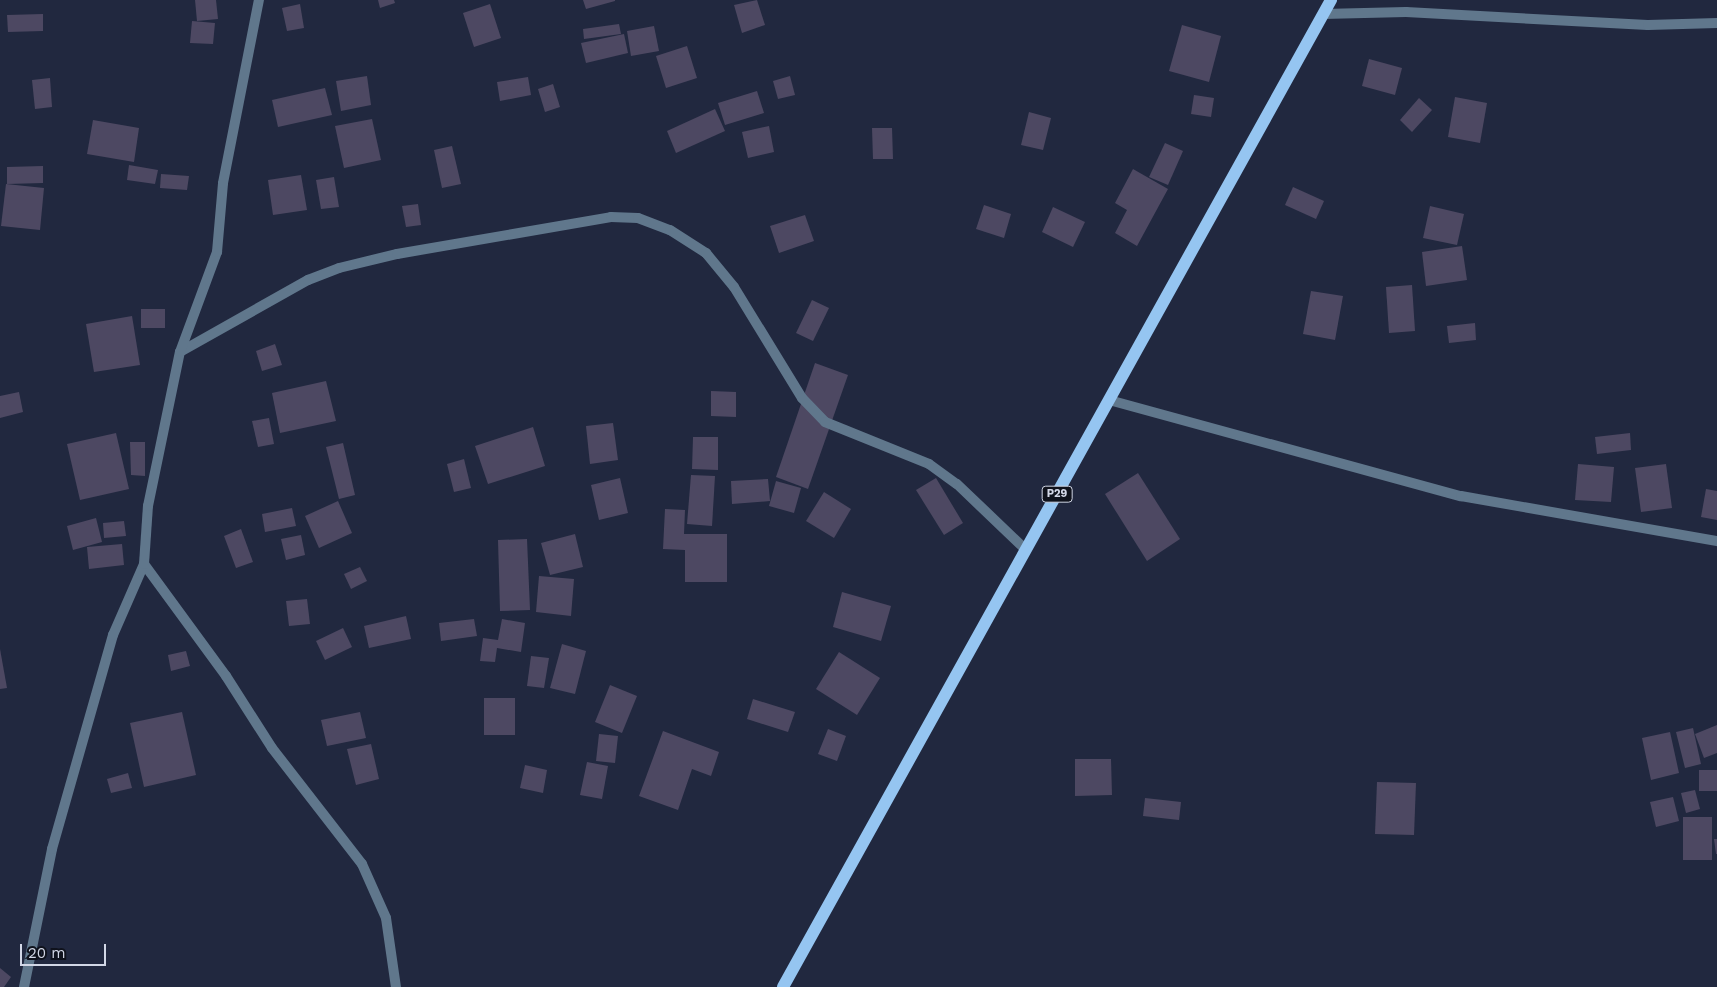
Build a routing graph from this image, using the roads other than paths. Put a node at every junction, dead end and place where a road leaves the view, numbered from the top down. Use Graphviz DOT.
graph roads {
  1 [pos="259,0"];
  2 [pos="1331,0"];
  3 [pos="1323,14"];
  4 [pos="1717,23"];
  5 [pos="180,352"];
  6 [pos="1109,400"];
  7 [pos="1717,541"];
  8 [pos="1026,550"];
  9 [pos="144,564"];
  10 [pos="24,987"];
  11 [pos="396,987"];
  12 [pos="783,987"];
  1 -- 5 [label="street"];
  2 -- 3 [label="main road, P29"];
  3 -- 4 [label="street"];
  3 -- 6 [label="main road, P29"];
  5 -- 8 [label="street"];
  5 -- 9 [label="street"];
  6 -- 7 [label="street"];
  6 -- 8 [label="main road, P29"];
  8 -- 12 [label="main road, P29"];
  9 -- 10 [label="street"];
  9 -- 11 [label="street"];
}
